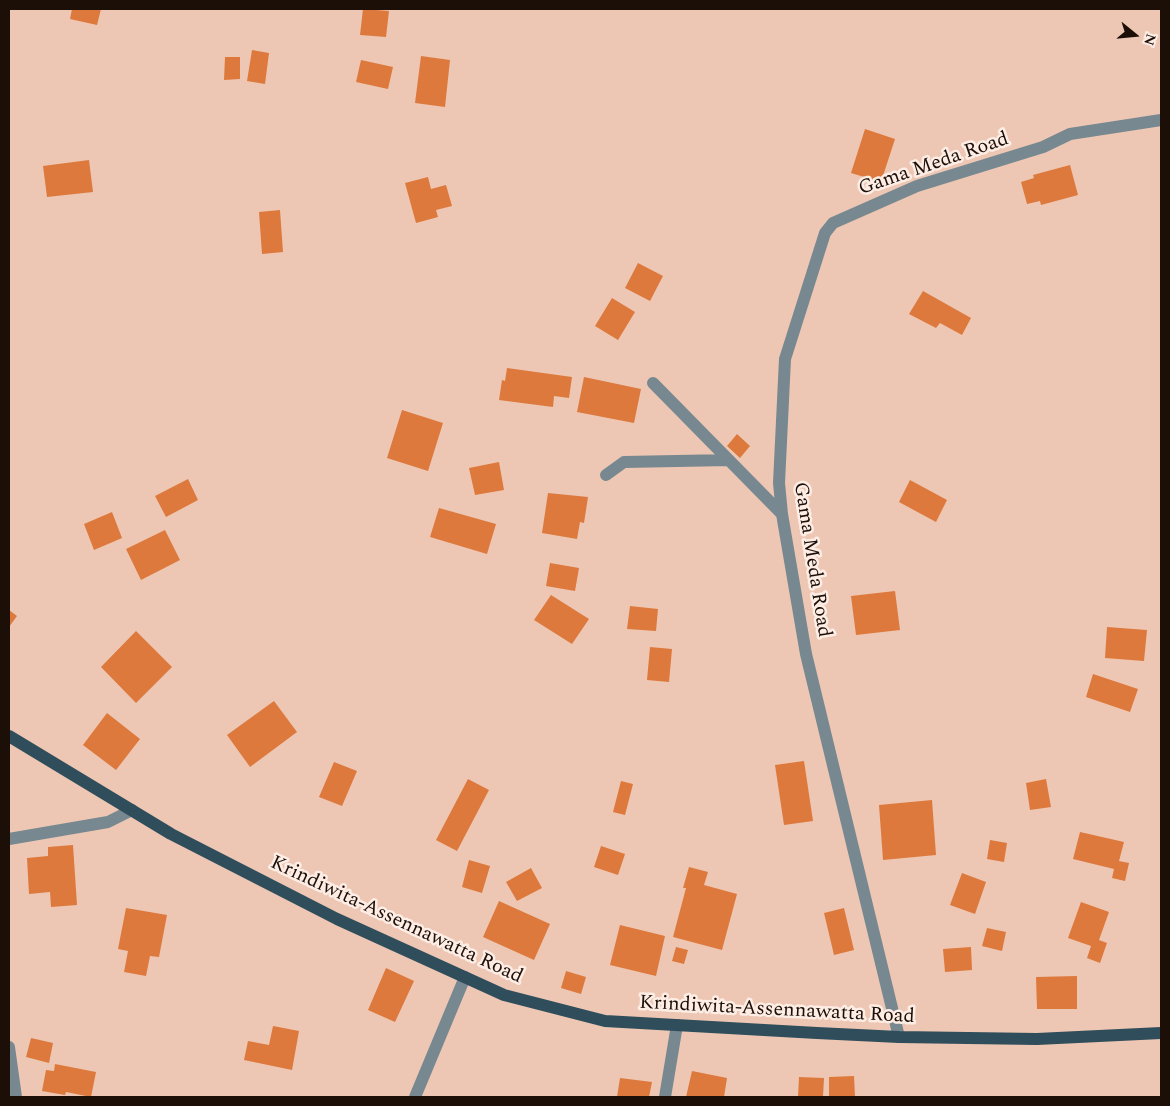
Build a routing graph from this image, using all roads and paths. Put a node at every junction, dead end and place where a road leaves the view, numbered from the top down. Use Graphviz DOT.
graph roads {
  1 [pos="1161,120"];
  2 [pos="653,383"];
  3 [pos="729,460"];
  4 [pos="606,475"];
  5 [pos="782,514"];
  6 [pos="9,736"];
  7 [pos="132,810"];
  8 [pos="9,839"];
  9 [pos="465,977"];
  10 [pos="677,1025"];
  11 [pos="1161,1033"];
  12 [pos="899,1038"];
  13 [pos="9,1047"];
  14 [pos="16,1097"];
  15 [pos="415,1097"];
  16 [pos="665,1097"];
  1 -- 5 [label="street, Gama Meda Road"];
  2 -- 3 [label="street"];
  3 -- 4 [label="street"];
  3 -- 5 [label="street"];
  5 -- 12 [label="street, Gama Meda Road"];
  6 -- 7 [label="main road, Krindiwita-Assennawatta Road"];
  7 -- 8 [label="street"];
  7 -- 9 [label="main road, Krindiwita-Assennawatta Road"];
  9 -- 10 [label="main road, Krindiwita-Assennawatta Road"];
  9 -- 15 [label="street"];
  10 -- 12 [label="main road, Krindiwita-Assennawatta Road"];
  10 -- 16 [label="street"];
  11 -- 12 [label="main road, Krindiwita-Assennawatta Road"];
  13 -- 14 [label="street"];
}
